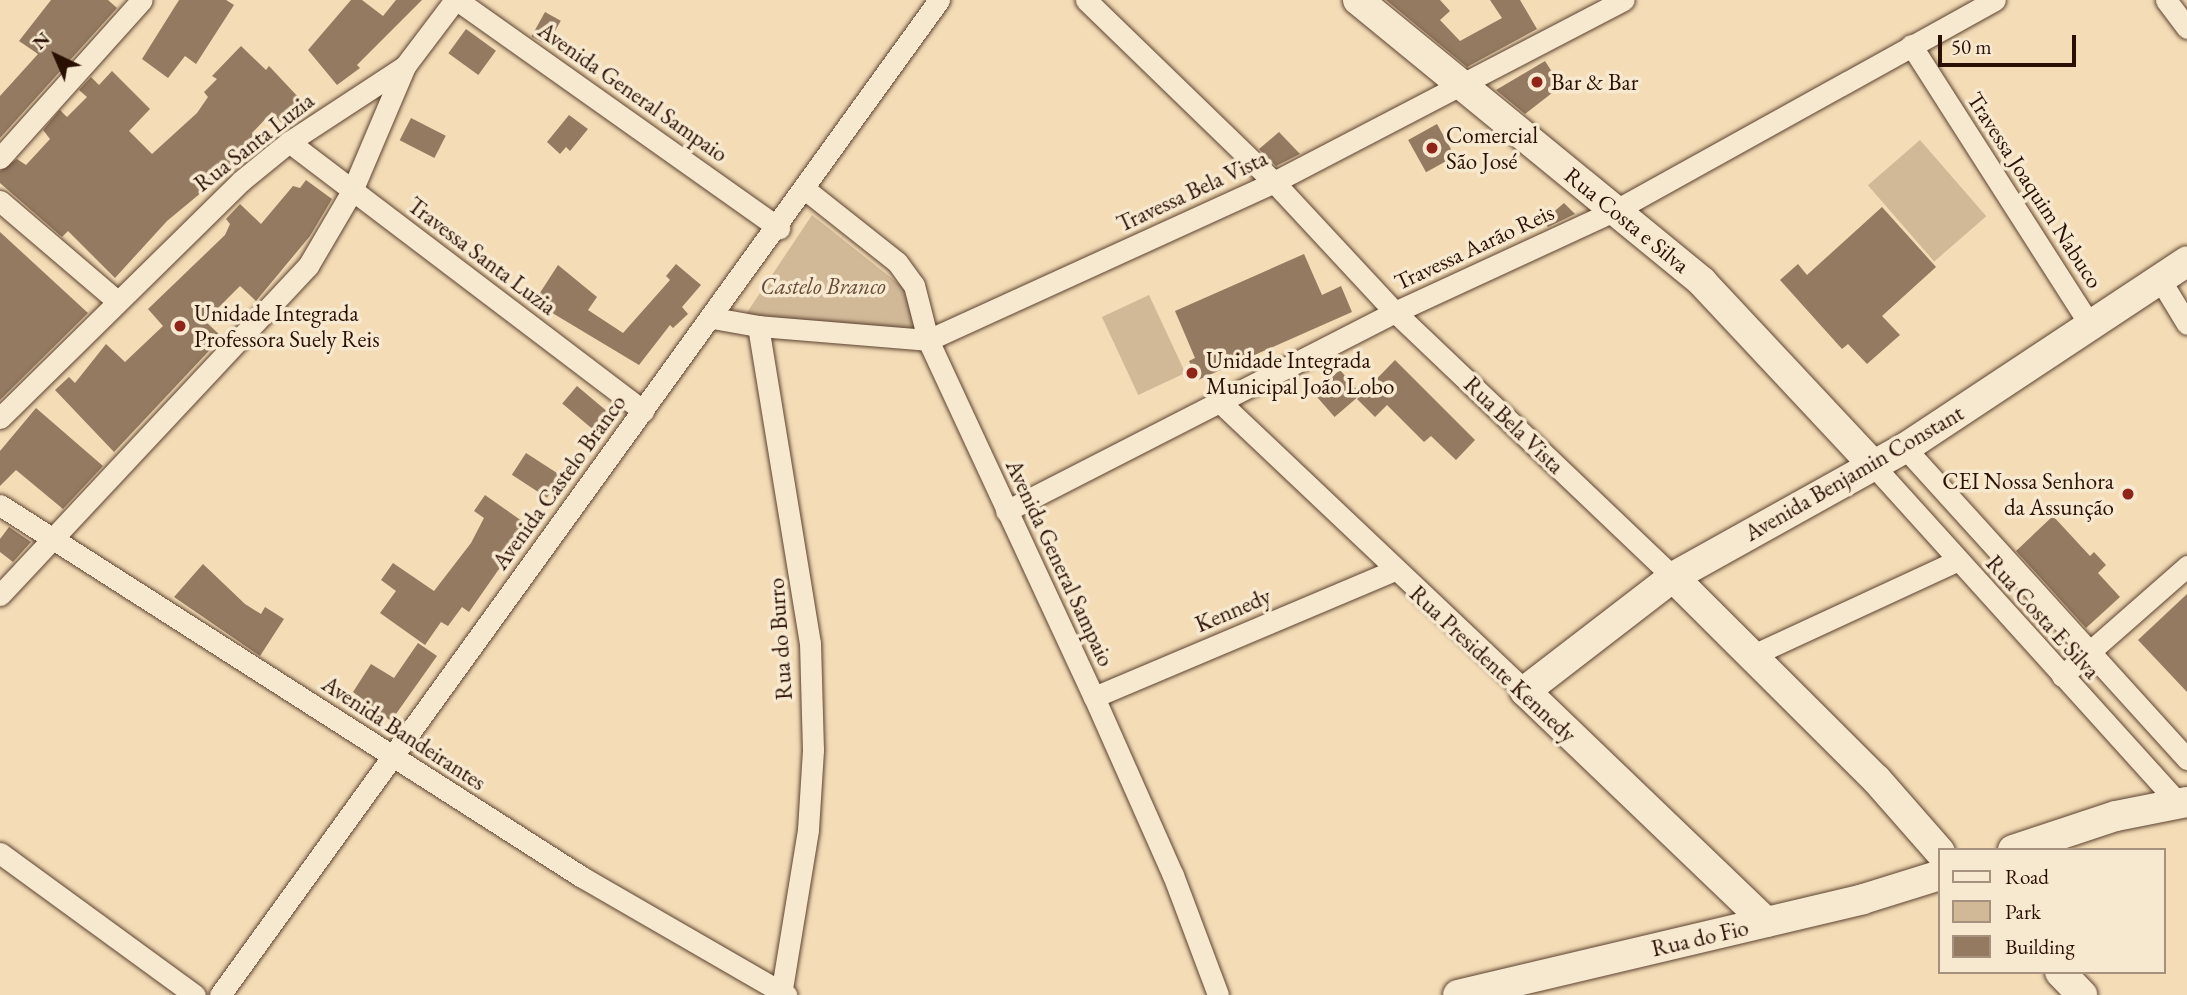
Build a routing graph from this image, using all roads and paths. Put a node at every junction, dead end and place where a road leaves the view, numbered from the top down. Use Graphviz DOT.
graph roads {
  1 [pos="142,0"];
  2 [pos="456,0"];
  3 [pos="939,0"];
  4 [pos="1086,0"];
  5 [pos="1358,0"];
  6 [pos="1624,0"];
  7 [pos="1995,0"];
  8 [pos="2166,0"];
  9 [pos="2187,28"];
  10 [pos="1911,45"];
  11 [pos="405,66"];
  12 [pos="1460,86"];
  13 [pos="289,142"];
  14 [pos="0,158"];
  15 [pos="1275,182"];
  16 [pos="806,190"];
  17 [pos="352,191"];
  18 [pos="0,201"];
  19 [pos="1616,210"];
  20 [pos="779,228"];
  21 [pos="2187,261"];
  22 [pos="2161,281"];
  23 [pos="116,300"];
  24 [pos="1395,312"];
  25 [pos="713,318"];
  26 [pos="2187,324"];
  27 [pos="758,326"];
  28 [pos="2091,327"];
  29 [pos="928,341"];
  30 [pos="1222,404"];
  31 [pos="644,411"];
  32 [pos="0,418"];
  33 [pos="1905,448"];
  34 [pos="1873,465"];
  35 [pos="0,505"];
  36 [pos="1006,511"];
  37 [pos="50,537"];
  38 [pos="1956,561"];
  39 [pos="2187,566"];
  40 [pos="1392,571"];
  41 [pos="1673,577"];
  42 [pos="2025,584"];
  43 [pos="0,595"];
  44 [pos="2000,609"];
  45 [pos="2089,653"];
  46 [pos="1753,654"];
  47 [pos="2062,676"];
  48 [pos="1525,691"];
  49 [pos="1094,697"];
  50 [pos="390,755"];
  51 [pos="2187,759"];
  52 [pos="2182,802"];
  53 [pos="2020,848"];
  54 [pos="1938,850"];
  55 [pos="0,853"];
  56 [pos="1938,875"];
  57 [pos="1766,922"];
  58 [pos="2062,974"];
  59 [pos="783,994"];
  60 [pos="195,995"];
  61 [pos="220,995"];
  62 [pos="1218,995"];
  63 [pos="1458,995"];
  64 [pos="2082,995"];
  1 -- 14 [label="street"];
  2 -- 11 [label="street, Rua Santa Luzia"];
  2 -- 20 [label="street, Avenida General Sampaio"];
  3 -- 16 [label="street, Avenida Castelo Branco"];
  4 -- 15 [label="street, Rua Bela Vista"];
  5 -- 12 [label="street, Rua Costa e Silva"];
  6 -- 12 [label="street, Travessa Bela Vista"];
  7 -- 10 [label="street, Travessa Aarão Reis"];
  8 -- 9 [label="street"];
  10 -- 19 [label="street, Travessa Aarão Reis"];
  10 -- 28 [label="street, Travessa Joaquim Nabuco"];
  11 -- 13 [label="street, Rua Santa Luzia"];
  11 -- 17 [label="street"];
  12 -- 15 [label="street, Travessa Bela Vista"];
  12 -- 19 [label="street, Rua Costa e Silva"];
  13 -- 17 [label="street, Travessa Santa Luzia"];
  13 -- 23 [label="street, Rua Santa Luzia"];
  15 -- 24 [label="street, Rua Bela Vista"];
  15 -- 29 [label="street, Travessa Bela Vista"];
  16 -- 20 [label="street, Avenida Castelo Branco"];
  16 -- 29 [label="street, Avenida General Sampaio"];
  17 -- 31 [label="street, Travessa Santa Luzia"];
  17 -- 37 [label="street"];
  18 -- 23 [label="street"];
  19 -- 24 [label="street, Travessa Aarão Reis"];
  19 -- 34 [label="street, Rua Costa e Silva"];
  20 -- 25 [label="street, Avenida Castelo Branco"];
  21 -- 22 [label="street, Avenida Benjamin Constant"];
  22 -- 26 [label="street"];
  22 -- 28 [label="street, Avenida Benjamin Constant"];
  23 -- 32 [label="street, Rua Santa Luzia"];
  24 -- 30 [label="street, Travessa Aarão Reis"];
  24 -- 41 [label="street, Rua Bela Vista"];
  25 -- 27 [label="street"];
  25 -- 31 [label="street, Avenida Castelo Branco"];
  27 -- 29 [label="street, Travessa Bela Vista"];
  27 -- 59 [label="street, Rua do Burro"];
  28 -- 33 [label="street, Avenida Benjamin Constant"];
  29 -- 36 [label="street, Avenida General Sampaio"];
  30 -- 36 [label="street, Travessa Aarão Reis"];
  30 -- 40 [label="street, Rua Presidente Kennedy"];
  31 -- 50 [label="street, Avenida Castelo Branco"];
  33 -- 34 [label="street, Avenida Benjamin Constant"];
  33 -- 42 [label="street"];
  34 -- 38 [label="street, Rua Costa E Silva"];
  34 -- 41 [label="street, Avenida Benjamin Constant"];
  35 -- 37 [label="street, Avenida Bandeirantes"];
  36 -- 49 [label="street, Avenida General Sampaio"];
  37 -- 43 [label="street"];
  37 -- 50 [label="street, Avenida Bandeirantes"];
  38 -- 44 [label="street, Rua Costa E Silva"];
  38 -- 46 [label="street"];
  39 -- 45 [label="street"];
  40 -- 48 [label="street, Rua Presidente Kennedy"];
  40 -- 49 [label="street, Kennedy"];
  41 -- 46 [label="street, Rua Bela Vista"];
  41 -- 48 [label="street, Avenida Benjamin Constant"];
  42 -- 44 [label="street"];
  42 -- 45 [label="street"];
  44 -- 47 [label="street, Rua Costa E Silva"];
  45 -- 47 [label="street"];
  45 -- 51 [label="street"];
  46 -- 54 [label="street, Rua Bela Vista"];
  47 -- 52 [label="street, Rua Costa E Silva"];
  48 -- 57 [label="street, Rua Presidente Kennedy"];
  49 -- 62 [label="street, Avenida General Sampaio"];
  50 -- 59 [label="street, Avenida Bandeirantes"];
  50 -- 61 [label="street, Avenida Castelo Branco"];
  52 -- 53 [label="street"];
  55 -- 60 [label="street"];
  56 -- 57 [label="street, Rua do Fio"];
  57 -- 63 [label="street, Rua do Fio"];
  58 -- 64 [label="street"];
}
